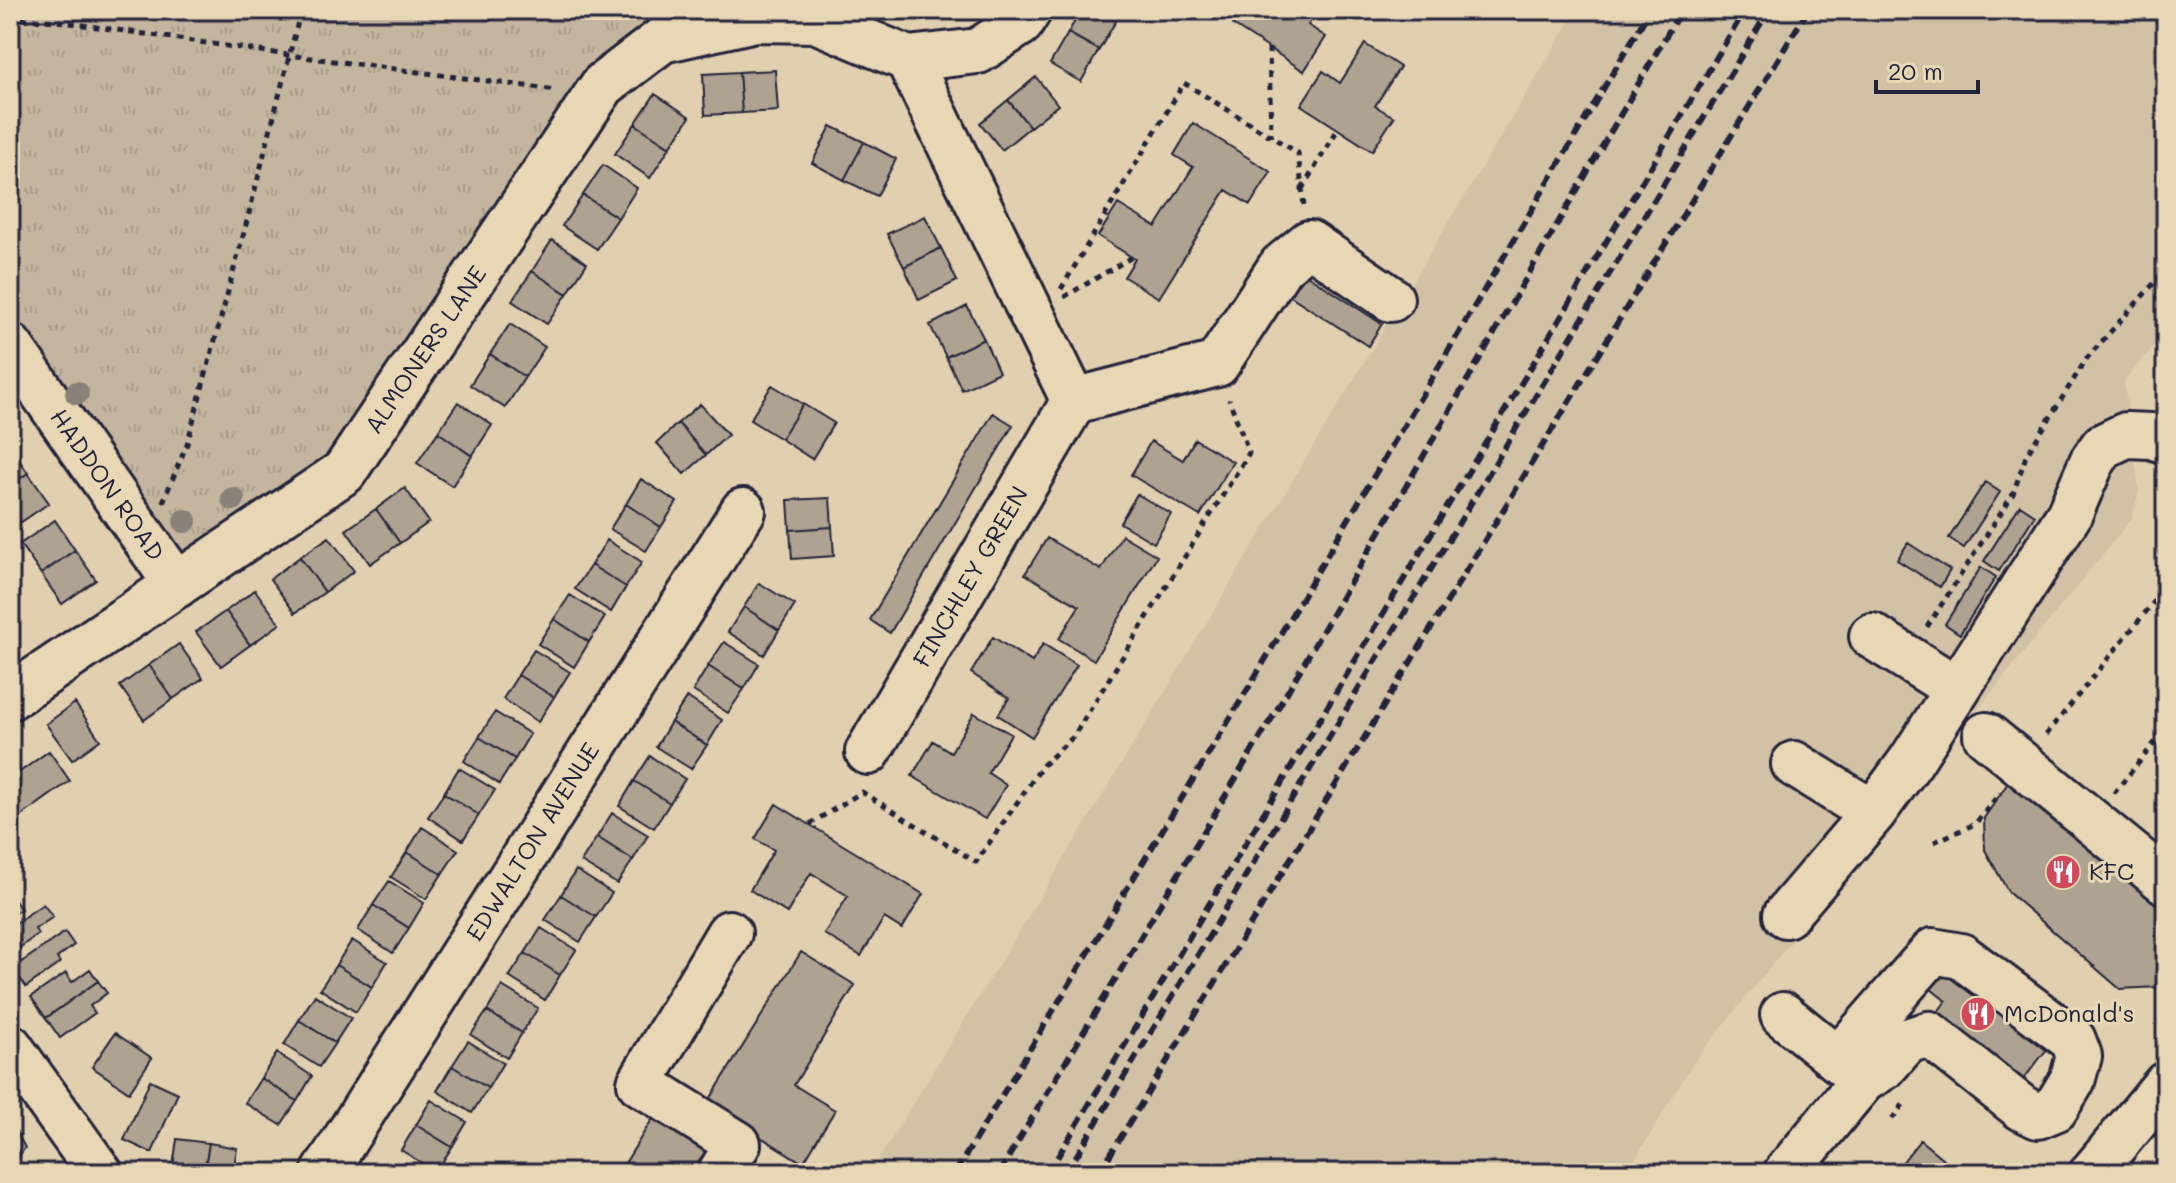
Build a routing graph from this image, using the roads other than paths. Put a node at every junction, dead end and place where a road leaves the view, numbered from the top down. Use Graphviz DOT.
graph roads {
  1 [pos="1029,10"];
  2 [pos="814,15"];
  3 [pos="908,59"];
  4 [pos="1391,299"];
  5 [pos="10,346"];
  6 [pos="1074,401"];
  7 [pos="2166,441"];
  8 [pos="743,511"];
  9 [pos="177,585"];
  10 [pos="1890,647"];
  11 [pos="1957,689"];
  12 [pos="10,697"];
  13 [pos="1986,735"];
  14 [pos="868,752"];
  15 [pos="1794,764"];
  16 [pos="1873,813"];
  17 [pos="2166,882"];
  18 [pos="1786,915"];
  19 [pos="729,933"];
  20 [pos="1783,1015"];
  21 [pos="10,1047"];
  22 [pos="1851,1069"];
  23 [pos="2166,1084"];
  24 [pos="2166,1156"];
  25 [pos="78,1162"];
  26 [pos="324,1173"];
  27 [pos="720,1173"];
  28 [pos="1786,1173"];
  29 [pos="2092,1173"];
  30 [pos="2152,1173"];
  1 -- 3 [label="street"];
  2 -- 3 [label="street"];
  2 -- 9 [label="street, ALMONERS LANE"];
  3 -- 6 [label="street"];
  4 -- 6 [label="street"];
  5 -- 9 [label="street, HADDON ROAD"];
  6 -- 14 [label="street, FINCHLEY GREEN"];
  7 -- 11 [label="street"];
  8 -- 26 [label="street, EDWALTON AVENUE"];
  9 -- 12 [label="street, ALMONERS LANE"];
  10 -- 11 [label="street"];
  11 -- 16 [label="street"];
  13 -- 17 [label="street"];
  15 -- 16 [label="street"];
  16 -- 18 [label="street"];
  19 -- 27 [label="street"];
  20 -- 22 [label="street"];
  21 -- 25 [label="street"];
  22 -- 22 [label="street"];
  22 -- 28 [label="street"];
  23 -- 29 [label="street"];
  24 -- 30 [label="street"];
}
